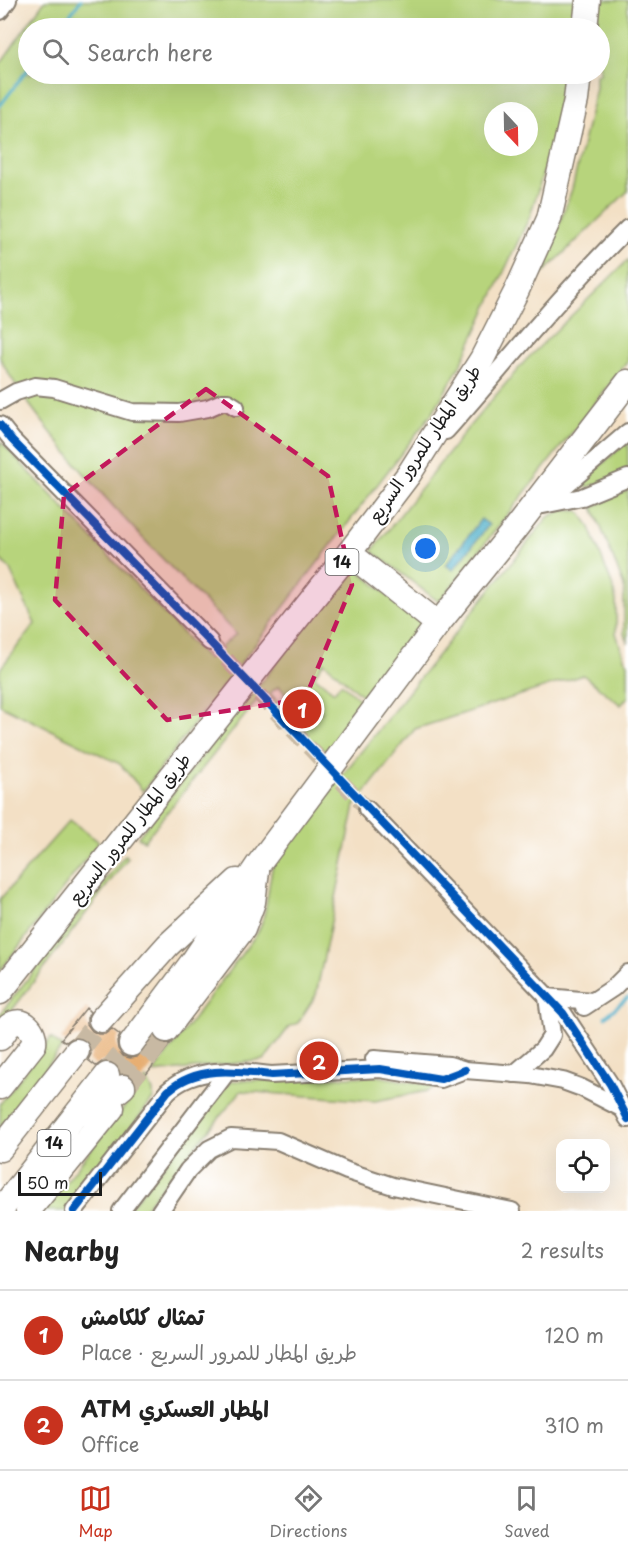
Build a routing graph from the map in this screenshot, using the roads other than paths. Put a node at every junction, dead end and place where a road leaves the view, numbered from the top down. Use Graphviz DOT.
graph roads {
  1 [pos="8,0"];
  2 [pos="588,0"];
  3 [pos="0,11"];
  4 [pos="586,18"];
  5 [pos="578,84"];
  6 [pos="628,228"];
  7 [pos="628,382"];
  8 [pos="0,401"];
  9 [pos="236,407"];
  10 [pos="0,425"];
  11 [pos="628,432"];
  12 [pos="409,474"];
  13 [pos="628,478"];
  14 [pos="542,505"];
  15 [pos="515,529"];
  16 [pos="349,553"];
  17 [pos="438,624"];
  18 [pos="210,642"];
  19 [pos="367,809"];
  20 [pos="258,866"];
  21 [pos="198,915"];
  22 [pos="628,974"];
  23 [pos="0,992"];
  24 [pos="547,998"];
  25 [pos="592,1001"];
  26 [pos="101,1020"];
  27 [pos="567,1020"];
  28 [pos="166,1030"];
  29 [pos="552,1035"];
  30 [pos="0,1038"];
  31 [pos="77,1051"];
  32 [pos="228,1071"];
  33 [pos="514,1074"];
  34 [pos="109,1076"];
  35 [pos="0,1087"];
  36 [pos="626,1114"];
  37 [pos="0,1149"];
  38 [pos="0,1189"];
  39 [pos="0,1211"];
  40 [pos="17,1211"];
  41 [pos="28,1211"];
  42 [pos="74,1211"];
  43 [pos="121,1211"];
  44 [pos="160,1211"];
  45 [pos="512,1211"];
  1 -- 3 [label="street"];
  2 -- 4 [label="highway"];
  5 -- 12 [label="highway, طريق المطار للمرور السريع / 14"];
  6 -- 12 [label="street"];
  7 -- 15 [label="highway"];
  8 -- 9 [label="street"];
  10 -- 18 [label="street"];
  11 -- 14 [label="street"];
  12 -- 16 [label="highway, طريق المطار للمرور السريع / 14"];
  13 -- 14 [label="street"];
  14 -- 15 [label="street"];
  15 -- 17 [label="highway"];
  16 -- 17 [label="highway"];
  16 -- 23 [label="highway, طريق المطار للمرور السريع / 14"];
  17 -- 20 [label="highway"];
  19 -- 24 [label="street"];
  20 -- 21 [label="highway"];
  20 -- 21 [label="highway"];
  20 -- 28 [label="highway"];
  21 -- 26 [label="highway"];
  22 -- 25 [label="street"];
  24 -- 25 [label="street"];
  24 -- 27 [label="street"];
  24 -- 29 [label="street"];
  25 -- 27 [label="street"];
  27 -- 29 [label="street"];
  27 -- 36 [label="street"];
  29 -- 33 [label="street"];
  30 -- 35 [label="highway"];
  31 -- 37 [label="highway"];
  32 -- 33 [label="street"];
  32 -- 42 [label="street"];
  32 -- 43 [label="street"];
  33 -- 36 [label="street"];
  34 -- 38 [label="highway"];
  34 -- 39 [label="highway, 14"];
  34 -- 40 [label="highway"];
  34 -- 41 [label="highway"];
  44 -- 45 [label="street"];
}
